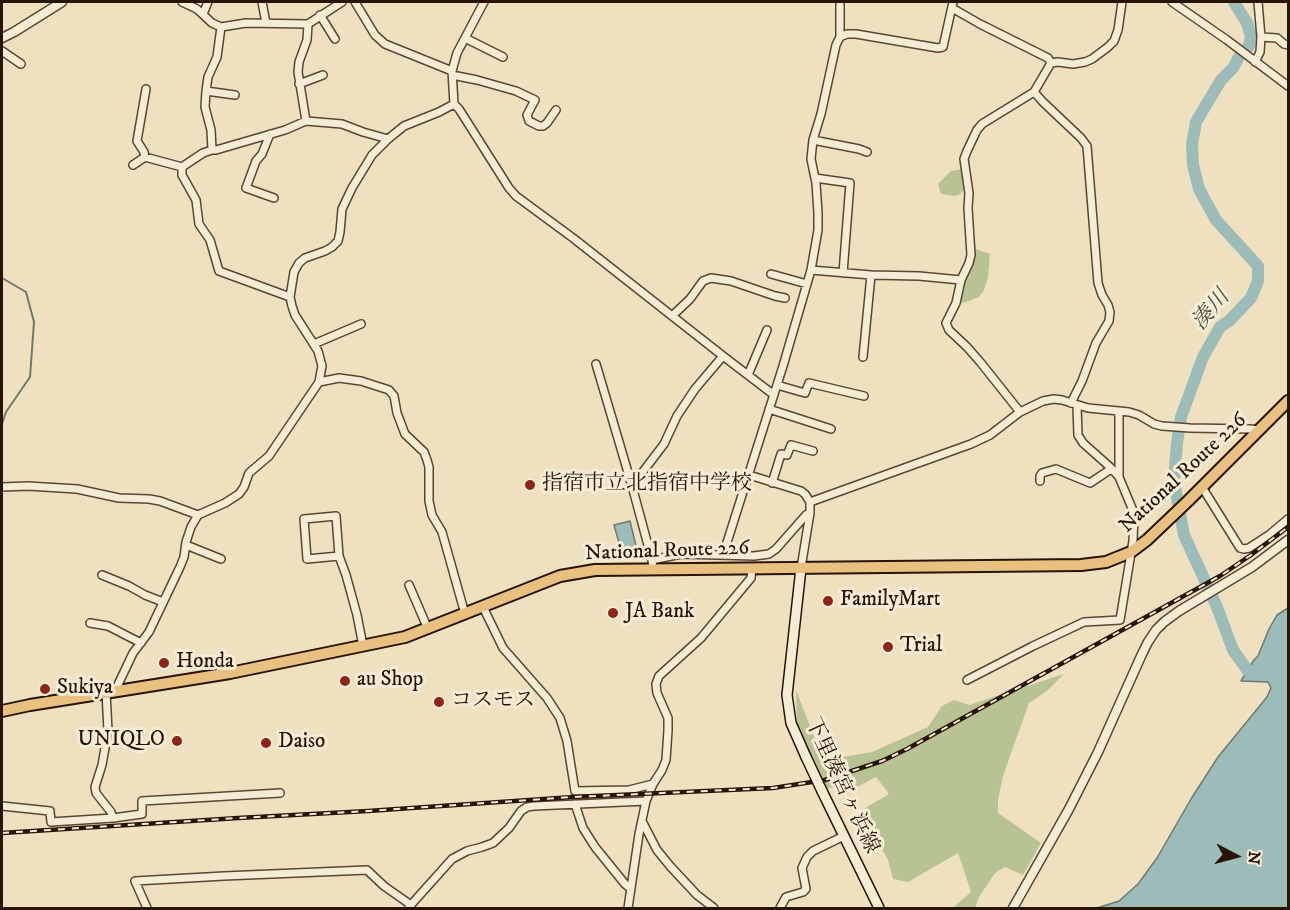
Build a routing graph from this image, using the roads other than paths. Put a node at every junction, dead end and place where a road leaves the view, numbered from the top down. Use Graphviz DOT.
graph roads {
  1 [pos="62,2"];
  2 [pos="182,2"];
  3 [pos="208,2"];
  4 [pos="262,2"];
  5 [pos="342,2"];
  6 [pos="355,2"];
  7 [pos="484,2"];
  8 [pos="840,2"];
  9 [pos="1122,2"];
  10 [pos="1172,2"];
  11 [pos="1258,2"];
  12 [pos="953,5"];
  13 [pos="49,6"];
  14 [pos="203,14"];
  15 [pos="320,15"];
  16 [pos="266,23"];
  17 [pos="308,24"];
  18 [pos="221,27"];
  19 [pos="840,37"];
  20 [pos="1261,37"];
  21 [pos="2,38"];
  22 [pos="465,38"];
  23 [pos="335,39"];
  24 [pos="1288,45"];
  25 [pos="2,51"];
  26 [pos="503,57"];
  27 [pos="1253,60"];
  28 [pos="1051,63"];
  29 [pos="21,64"];
  30 [pos="453,74"];
  31 [pos="323,75"];
  32 [pos="299,84"];
  33 [pos="1288,86"];
  34 [pos="146,90"];
  35 [pos="206,91"];
  36 [pos="1035,92"];
  37 [pos="235,95"];
  38 [pos="454,104"];
  39 [pos="556,110"];
  40 [pos="306,121"];
  41 [pos="270,134"];
  42 [pos="388,139"];
  43 [pos="813,140"];
  44 [pos="212,150"];
  45 [pos="867,152"];
  46 [pos="146,157"];
  47 [pos="133,165"];
  48 [pos="182,166"];
  49 [pos="815,178"];
  50 [pos="274,198"];
  51 [pos="811,270"];
  52 [pos="843,273"];
  53 [pos="771,274"];
  54 [pos="871,275"];
  55 [pos="961,280"];
  56 [pos="807,284"];
  57 [pos="290,297"];
  58 [pos="785,298"];
  59 [pos="672,316"];
  60 [pos="361,324"];
  61 [pos="767,330"];
  62 [pos="314,345"];
  63 [pos="723,357"];
  64 [pos="863,357"];
  65 [pos="596,364"];
  66 [pos="748,375"];
  67 [pos="319,381"];
  68 [pos="777,385"];
  69 [pos="774,395"];
  70 [pos="864,396"];
  71 [pos="1288,400"];
  72 [pos="1074,404"];
  73 [pos="769,409"];
  74 [pos="1119,411"];
  75 [pos="1020,412"];
  76 [pos="831,429"];
  77 [pos="1259,430"];
  78 [pos="813,451"];
  79 [pos="1112,469"];
  80 [pos="749,475"];
  81 [pos="1119,477"];
  82 [pos="1040,481"];
  83 [pos="772,483"];
  84 [pos="632,486"];
  85 [pos="2,487"];
  86 [pos="1202,487"];
  87 [pos="810,502"];
  88 [pos="810,513"];
  89 [pos="198,515"];
  90 [pos="1288,519"];
  91 [pos="1288,540"];
  92 [pos="186,545"];
  93 [pos="1131,552"];
  94 [pos="723,555"];
  95 [pos="339,556"];
  96 [pos="221,560"];
  97 [pos="652,565"];
  98 [pos="801,568"];
  99 [pos="752,569"];
  100 [pos="102,575"];
  101 [pos="409,585"];
  102 [pos="163,602"];
  103 [pos="483,607"];
  104 [pos="465,614"];
  105 [pos="90,623"];
  106 [pos="428,629"];
  107 [pos="141,643"];
  108 [pos="363,646"];
  109 [pos="967,680"];
  110 [pos="111,692"];
  111 [pos="2,711"];
  112 [pos="653,784"];
  113 [pos="280,793"];
  114 [pos="646,801"];
  115 [pos="575,804"];
  116 [pos="2,806"];
  117 [pos="113,818"];
  118 [pos="642,821"];
  119 [pos="844,836"];
  120 [pos="630,888"];
  121 [pos="409,907"];
  122 [pos="628,908"];
  123 [pos="147,909"];
  124 [pos="714,909"];
  125 [pos="780,909"];
  126 [pos="879,909"];
  127 [pos="1013,909"];
  1 -- 13 [label="street"];
  2 -- 14 [label="street"];
  3 -- 14 [label="street"];
  4 -- 16 [label="street"];
  5 -- 15 [label="street"];
  6 -- 30 [label="street"];
  7 -- 22 [label="street"];
  8 -- 19 [label="street"];
  9 -- 28 [label="street"];
  10 -- 27 [label="street"];
  11 -- 20 [label="street"];
  12 -- 19 [label="street"];
  12 -- 28 [label="street"];
  13 -- 21 [label="street"];
  14 -- 18 [label="street"];
  15 -- 17 [label="street"];
  15 -- 23 [label="street"];
  16 -- 17 [label="street"];
  16 -- 18 [label="street"];
  17 -- 32 [label="street"];
  18 -- 35 [label="street"];
  19 -- 43 [label="street"];
  20 -- 24 [label="street"];
  20 -- 27 [label="street"];
  22 -- 26 [label="street"];
  22 -- 30 [label="street"];
  25 -- 29 [label="street"];
  27 -- 33 [label="street"];
  28 -- 36 [label="street"];
  30 -- 38 [label="street"];
  30 -- 39 [label="street"];
  31 -- 32 [label="street"];
  32 -- 40 [label="street"];
  34 -- 46 [label="street"];
  35 -- 37 [label="street"];
  35 -- 44 [label="street"];
  36 -- 55 [label="street"];
  36 -- 72 [label="street"];
  38 -- 42 [label="street"];
  38 -- 59 [label="street"];
  40 -- 41 [label="street"];
  40 -- 42 [label="street"];
  41 -- 44 [label="street"];
  41 -- 50 [label="street"];
  42 -- 57 [label="street"];
  43 -- 45 [label="street"];
  43 -- 49 [label="street"];
  44 -- 48 [label="street"];
  46 -- 47 [label="street"];
  46 -- 48 [label="street"];
  48 -- 57 [label="street"];
  49 -- 51 [label="street"];
  49 -- 52 [label="street"];
  51 -- 52 [label="street"];
  51 -- 56 [label="street"];
  52 -- 54 [label="street"];
  53 -- 56 [label="street"];
  54 -- 55 [label="street"];
  54 -- 64 [label="street"];
  55 -- 75 [label="street"];
  56 -- 68 [label="street"];
  57 -- 62 [label="street"];
  58 -- 59 [label="street"];
  59 -- 63 [label="street"];
  60 -- 62 [label="street"];
  61 -- 66 [label="street"];
  62 -- 67 [label="street"];
  63 -- 66 [label="street"];
  63 -- 84 [label="street"];
  65 -- 84 [label="street"];
  66 -- 69 [label="street"];
  67 -- 89 [label="street"];
  67 -- 104 [label="street"];
  68 -- 69 [label="street"];
  68 -- 70 [label="street"];
  69 -- 73 [label="street"];
  71 -- 77 [label="highway, National Route 226"];
  72 -- 74 [label="street"];
  72 -- 75 [label="street"];
  72 -- 79 [label="street"];
  73 -- 76 [label="street"];
  73 -- 80 [label="street"];
  74 -- 77 [label="street"];
  74 -- 81 [label="street"];
  75 -- 87 [label="street"];
  77 -- 86 [label="highway, National Route 226"];
  78 -- 83 [label="street"];
  79 -- 81 [label="street"];
  79 -- 82 [label="street"];
  80 -- 83 [label="street"];
  80 -- 94 [label="street"];
  81 -- 93 [label="street"];
  83 -- 87 [label="street"];
  84 -- 97 [label="street"];
  85 -- 89 [label="street"];
  86 -- 90 [label="street"];
  86 -- 93 [label="highway, National Route 226"];
  87 -- 88 [label="street"];
  88 -- 94 [label="street"];
  88 -- 98 [label="street"];
  89 -- 92 [label="street"];
  91 -- 127 [label="street"];
  92 -- 96 [label="street"];
  92 -- 102 [label="street"];
  93 -- 98 [label="highway, National Route 226"];
  93 -- 109 [label="street"];
  94 -- 97 [label="street"];
  95 -- 95 [label="street"];
  95 -- 108 [label="street"];
  97 -- 99 [label="highway, National Route 226"];
  97 -- 103 [label="highway, National Route 226"];
  98 -- 99 [label="highway, National Route 226"];
  98 -- 119 [label="main road, 下里湊宮ヶ浜線, bridge"];
  99 -- 112 [label="street"];
  100 -- 102 [label="street"];
  101 -- 106 [label="street"];
  102 -- 107 [label="street"];
  103 -- 104 [label="highway, National Route 226"];
  103 -- 112 [label="street"];
  104 -- 106 [label="highway, National Route 226"];
  105 -- 107 [label="street"];
  106 -- 108 [label="highway, National Route 226"];
  107 -- 110 [label="street"];
  108 -- 110 [label="highway, National Route 226"];
  110 -- 111 [label="highway, National Route 226"];
  110 -- 117 [label="street"];
  112 -- 114 [label="street"];
  113 -- 117 [label="street"];
  114 -- 115 [label="street"];
  114 -- 118 [label="street"];
  115 -- 120 [label="street"];
  115 -- 121 [label="street"];
  116 -- 117 [label="street"];
  118 -- 120 [label="street"];
  118 -- 124 [label="street"];
  119 -- 125 [label="street"];
  119 -- 126 [label="main road, 下里湊宮ヶ浜線"];
  120 -- 122 [label="street"];
  121 -- 123 [label="street"];
}
